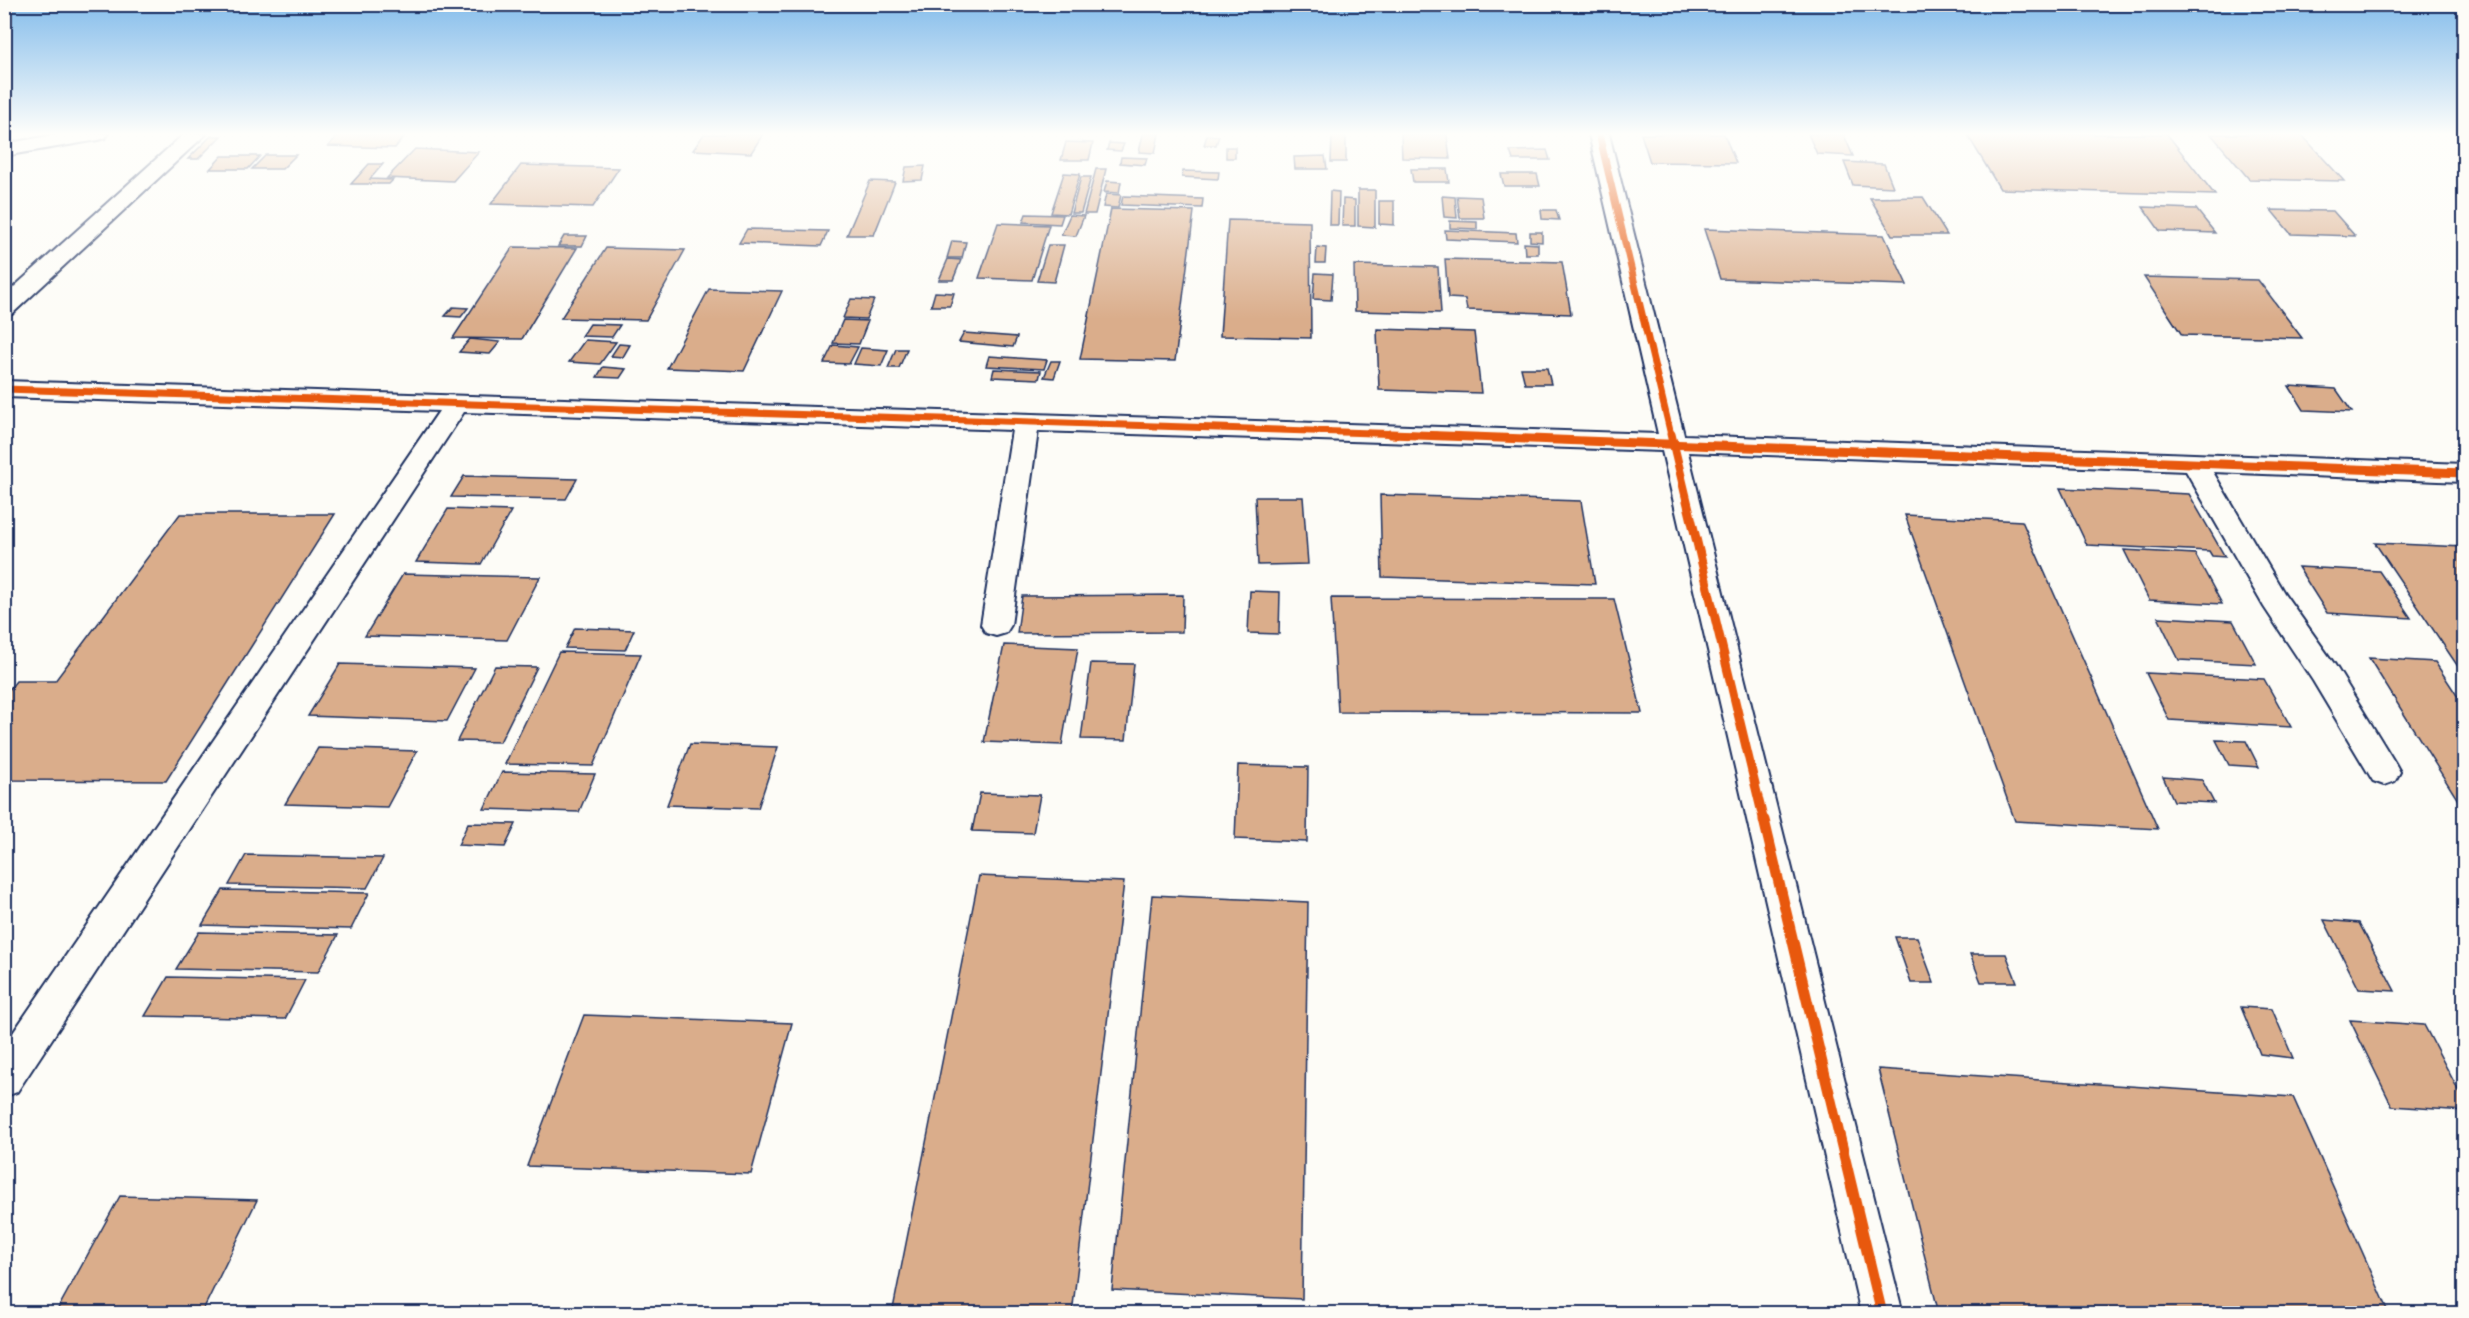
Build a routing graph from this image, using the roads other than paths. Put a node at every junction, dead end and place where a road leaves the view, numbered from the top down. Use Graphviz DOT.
graph roads {
  1 [pos="129,196"];
  2 [pos="1614,196"];
  3 [pos="4,309"];
  4 [pos="4,389"];
  5 [pos="457,404"];
  6 [pos="1026,423"];
  7 [pos="1675,443"];
  8 [pos="2194,463"];
  9 [pos="2464,473"];
  10 [pos="996,626"];
  11 [pos="2384,772"];
  12 [pos="4,1079"];
  13 [pos="1882,1314"];
  1 -- 3 [label="street"];
  2 -- 7 [label="street"];
  4 -- 5 [label="street"];
  5 -- 6 [label="street"];
  5 -- 12 [label="street"];
  6 -- 7 [label="street"];
  6 -- 10 [label="street"];
  7 -- 8 [label="street"];
  7 -- 13 [label="street"];
  8 -- 9 [label="street"];
  8 -- 11 [label="street"];
}
